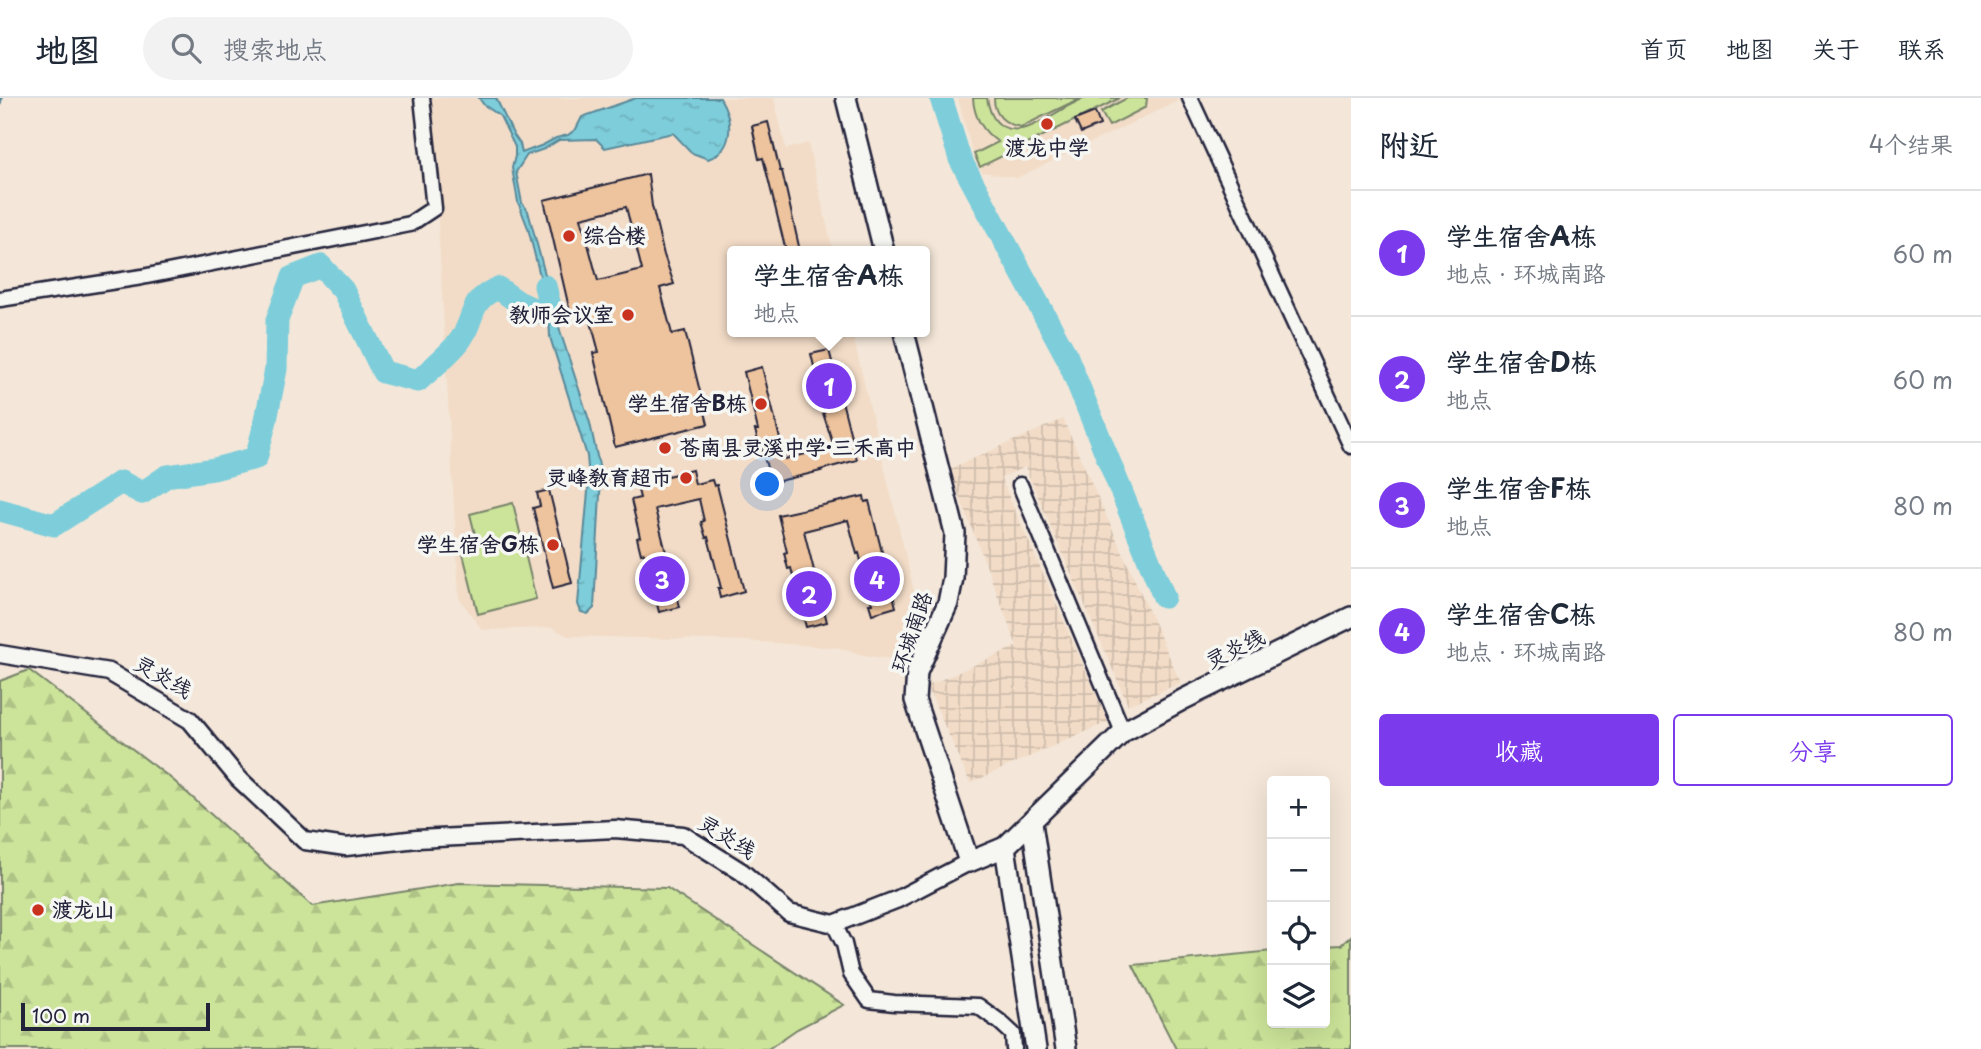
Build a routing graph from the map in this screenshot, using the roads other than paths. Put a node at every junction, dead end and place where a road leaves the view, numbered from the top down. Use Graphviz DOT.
graph roads {
  1 [pos="422,98"];
  2 [pos="846,98"];
  3 [pos="1191,98"];
  4 [pos="883,246"];
  5 [pos="0,299"];
  6 [pos="905,337"];
  7 [pos="1351,446"];
  8 [pos="1020,485"];
  9 [pos="1351,617"];
  10 [pos="0,654"];
  11 [pos="1123,732"];
  12 [pos="1032,822"];
  13 [pos="1005,847"];
  14 [pos="969,862"];
  15 [pos="834,924"];
  16 [pos="1014,1049"];
  17 [pos="1036,1049"];
  18 [pos="1066,1049"];
  1 -- 5 [label="street"];
  2 -- 4 [label="main road"];
  3 -- 7 [label="street"];
  6 -- 14 [label="main road, 环城南路"];
  8 -- 11 [label="street"];
  9 -- 11 [label="main road, 灵炎线"];
  10 -- 15 [label="street, 灵炎线"];
  11 -- 12 [label="main road, 灵炎线"];
  12 -- 13 [label="main road, 灵炎线"];
  12 -- 18 [label="main road"];
  13 -- 14 [label="main road, 灵炎线"];
  13 -- 17 [label="main road"];
  14 -- 15 [label="street, 灵炎线"];
  15 -- 16 [label="street"];
}
